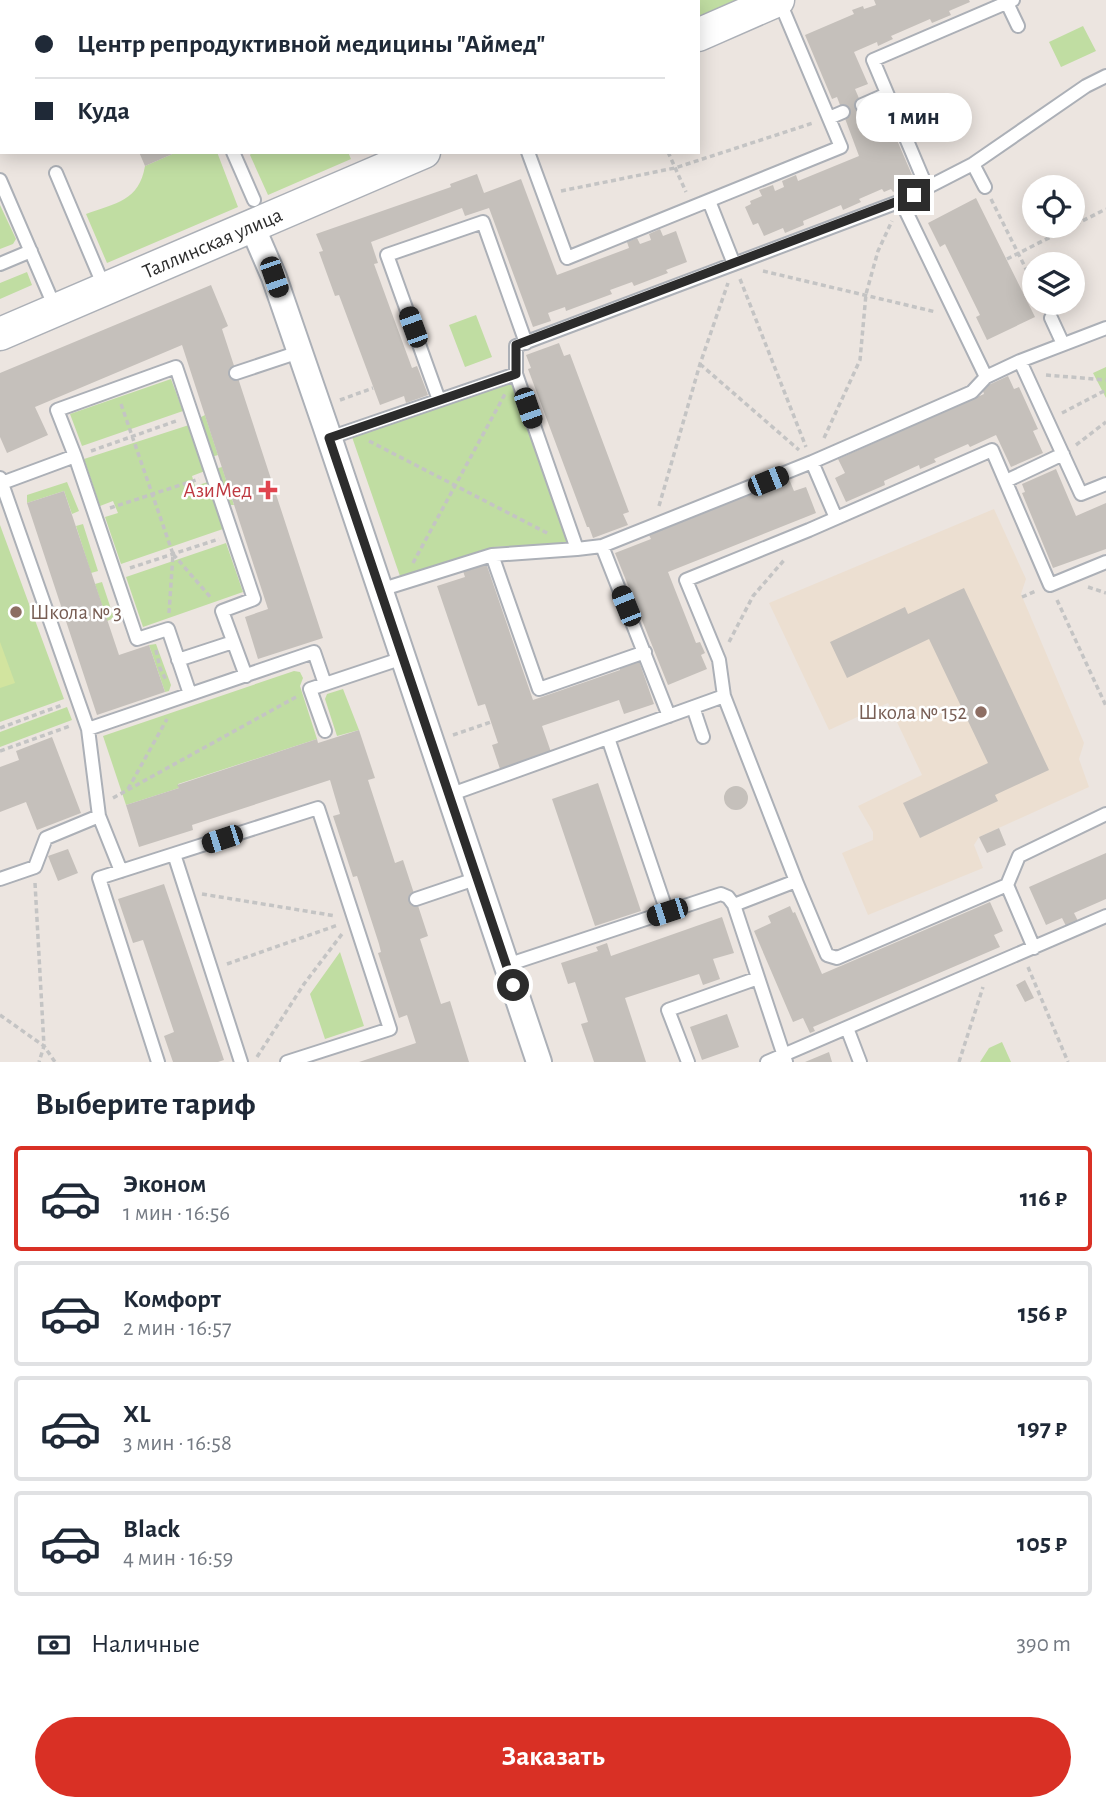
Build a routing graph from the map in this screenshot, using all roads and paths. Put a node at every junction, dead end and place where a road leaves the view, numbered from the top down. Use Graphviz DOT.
graph roads {
  1 [pos="779,0"];
  2 [pos="1010,1"];
  3 [pos="1018,26"];
  4 [pos="700,34"];
  5 [pos="1106,76"];
  6 [pos="887,94"];
  7 [pos="862,105"];
  8 [pos="844,112"];
  9 [pos="828,118"];
  10 [pos="234,154"];
  11 [pos="414,154"];
  12 [pos="529,154"];
  13 [pos="669,154"];
  14 [pos="393,158"];
  15 [pos="973,164"];
  16 [pos="675,168"];
  17 [pos="56,173"];
  18 [pos="985,187"];
  19 [pos="928,188"];
  20 [pos="2,189"];
  21 [pos="544,194"];
  22 [pos="709,201"];
  23 [pos="901,201"];
  24 [pos="693,207"];
  25 [pos="1106,209"];
  26 [pos="253,213"];
  27 [pos="31,251"];
  28 [pos="1018,254"];
  29 [pos="1007,259"];
  30 [pos="1022,262"];
  31 [pos="0,264"];
  32 [pos="734,264"];
  33 [pos="105,289"];
  34 [pos="866,294"];
  35 [pos="56,310"];
  36 [pos="959,318"];
  37 [pos="1051,318"];
  38 [pos="1106,328"];
  39 [pos="0,334"];
  40 [pos="526,343"];
  41 [pos="1063,344"];
  42 [pos="299,352"];
  43 [pos="1020,361"];
  44 [pos="700,364"];
  45 [pos="236,373"];
  46 [pos="516,374"];
  47 [pos="1026,374"];
  48 [pos="986,377"];
  49 [pos="1106,380"];
  50 [pos="373,388"];
  51 [pos="116,389"];
  52 [pos="1106,390"];
  53 [pos="439,400"];
  54 [pos="338,401"];
  55 [pos="192,415"];
  56 [pos="1048,421"];
  57 [pos="1106,422"];
  58 [pos="339,434"];
  59 [pos="133,435"];
  60 [pos="1063,454"];
  61 [pos="75,456"];
  62 [pos="812,462"];
  63 [pos="212,475"];
  64 [pos="1,480"];
  65 [pos="1006,481"];
  66 [pos="1106,484"];
  67 [pos="453,486"];
  68 [pos="154,494"];
  69 [pos="5,505"];
  70 [pos="94,513"];
  71 [pos="836,518"];
  72 [pos="655,526"];
  73 [pos="809,530"];
  74 [pos="232,535"];
  75 [pos="602,546"];
  76 [pos="577,549"];
  77 [pos="173,554"];
  78 [pos="492,555"];
  79 [pos="1106,562"];
  80 [pos="115,573"];
  81 [pos="1050,585"];
  82 [pos="391,587"];
  83 [pos="222,611"];
  84 [pos="168,629"];
  85 [pos="233,642"];
  86 [pos="645,652"];
  87 [pos="157,657"];
  88 [pos="403,658"];
  89 [pos="178,660"];
  90 [pos="719,660"];
  91 [pos="246,676"];
  92 [pos="164,678"];
  93 [pos="325,684"];
  94 [pos="302,693"];
  95 [pos="190,694"];
  96 [pos="724,696"];
  97 [pos="77,699"];
  98 [pos="1106,706"];
  99 [pos="693,708"];
  100 [pos="170,713"];
  101 [pos="669,716"];
  102 [pos="491,722"];
  103 [pos="86,725"];
  104 [pos="0,728"];
  105 [pos="325,731"];
  106 [pos="703,737"];
  107 [pos="608,738"];
  108 [pos="431,742"];
  109 [pos="0,751"];
  110 [pos="127,791"];
  111 [pos="122,794"];
  112 [pos="449,795"];
  113 [pos="1106,814"];
  114 [pos="99,817"];
  115 [pos="174,854"];
  116 [pos="34,867"];
  117 [pos="121,871"];
  118 [pos="478,878"];
  119 [pos="0,879"];
  120 [pos="796,881"];
  121 [pos="1007,885"];
  122 [pos="186,891"];
  123 [pos="416,899"];
  124 [pos="734,905"];
  125 [pos="667,912"];
  126 [pos="1106,916"];
  127 [pos="354,919"];
  128 [pos="1028,951"];
  129 [pos="507,965"];
  130 [pos="990,967"];
  131 [pos="211,969"];
  132 [pos="758,978"];
  133 [pos="0,1015"];
  134 [pos="847,1028"];
  135 [pos="44,1046"];
  136 [pos="785,1059"];
  137 [pos="961,1061"];
  138 [pos="39,1062"];
  139 [pos="55,1062"];
  140 [pos="158,1062"];
  141 [pos="241,1062"];
  142 [pos="254,1062"];
  143 [pos="287,1062"];
  144 [pos="539,1062"];
  145 [pos="688,1062"];
  146 [pos="767,1062"];
  147 [pos="860,1062"];
  148 [pos="1068,1062"];
  1 -- 4 [label="street"];
  1 -- 9 [label="lane"];
  2 -- 3 [label="lane"];
  2 -- 6 [label="lane"];
  5 -- 15 [label="lane"];
  6 -- 7 [label="lane"];
  6 -- 19 [label="lane"];
  8 -- 9 [label="lane"];
  9 -- 16 [label="path"];
  9 -- 22 [label="lane"];
  10 -- 26 [label="lane"];
  11 -- 14 [label="street, Таллинская улица"];
  12 -- 21 [label="lane"];
  13 -- 16 [label="path"];
  14 -- 26 [label="street, Таллинская улица"];
  15 -- 18 [label="lane"];
  15 -- 19 [label="lane"];
  16 -- 21 [label="path"];
  16 -- 24 [label="path"];
  17 -- 33 [label="lane"];
  18 -- 28 [label="path"];
  19 -- 23 [label="lane"];
  20 -- 27 [label="lane"];
  21 -- 24 [label="lane"];
  22 -- 24 [label="lane"];
  22 -- 32 [label="lane"];
  23 -- 32 [label="lane"];
  23 -- 34 [label="path"];
  23 -- 36 [label="lane"];
  25 -- 28 [label="path"];
  26 -- 33 [label="street, Таллинская улица"];
  26 -- 42 [label="street"];
  27 -- 31 [label="lane"];
  27 -- 35 [label="lane"];
  28 -- 29 [label="path"];
  28 -- 30 [label="path"];
  32 -- 34 [label="path"];
  32 -- 40 [label="lane"];
  32 -- 44 [label="path"];
  32 -- 62 [label="path"];
  33 -- 35 [label="street, Таллинская улица"];
  34 -- 36 [label="path"];
  34 -- 62 [label="path"];
  35 -- 39 [label="street, Таллинская улица"];
  36 -- 48 [label="lane"];
  37 -- 41 [label="lane"];
  38 -- 41 [label="lane"];
  40 -- 46 [label="lane"];
  40 -- 53 [label="lane"];
  41 -- 43 [label="lane"];
  42 -- 45 [label="lane"];
  42 -- 58 [label="street"];
  43 -- 47 [label="lane"];
  43 -- 48 [label="lane"];
  44 -- 62 [label="path"];
  44 -- 72 [label="path"];
  46 -- 53 [label="lane"];
  46 -- 67 [label="path"];
  46 -- 76 [label="lane"];
  47 -- 49 [label="path"];
  47 -- 56 [label="lane"];
  48 -- 62 [label="lane"];
  50 -- 54 [label="path"];
  51 -- 55 [label="lane"];
  51 -- 59 [label="path"];
  51 -- 61 [label="lane"];
  52 -- 56 [label="path"];
  53 -- 58 [label="lane"];
  55 -- 59 [label="path"];
  55 -- 63 [label="lane"];
  56 -- 60 [label="lane"];
  57 -- 60 [label="path"];
  58 -- 67 [label="path"];
  58 -- 82 [label="street"];
  59 -- 61 [label="path"];
  59 -- 68 [label="path"];
  60 -- 65 [label="lane"];
  60 -- 66 [label="lane"];
  61 -- 64 [label="lane"];
  61 -- 70 [label="lane"];
  62 -- 71 [label="lane"];
  62 -- 72 [label="lane"];
  63 -- 68 [label="path"];
  63 -- 74 [label="lane"];
  64 -- 69 [label="lane"];
  65 -- 71 [label="lane"];
  65 -- 81 [label="lane"];
  67 -- 76 [label="path"];
  67 -- 82 [label="path"];
  68 -- 70 [label="path"];
  68 -- 77 [label="path"];
  69 -- 97 [label="lane"];
  70 -- 80 [label="lane"];
  71 -- 73 [label="lane"];
  72 -- 75 [label="lane"];
  73 -- 90 [label="path"];
  73 -- 90 [label="lane"];
  74 -- 77 [label="path"];
  74 -- 83 [label="lane"];
  75 -- 76 [label="lane"];
  75 -- 86 [label="lane"];
  76 -- 78 [label="lane"];
  77 -- 80 [label="path"];
  77 -- 83 [label="path"];
  77 -- 84 [label="path"];
  78 -- 82 [label="lane"];
  78 -- 86 [label="lane"];
  79 -- 81 [label="lane"];
  80 -- 84 [label="lane"];
  81 -- 98 [label="path"];
  82 -- 88 [label="street"];
  83 -- 85 [label="lane"];
  84 -- 89 [label="lane"];
  85 -- 89 [label="lane"];
  85 -- 91 [label="lane"];
  86 -- 101 [label="lane"];
  87 -- 92 [label="path"];
  88 -- 93 [label="lane"];
  88 -- 108 [label="street"];
  89 -- 95 [label="lane"];
  90 -- 96 [label="lane"];
  91 -- 93 [label="lane"];
  91 -- 95 [label="lane"];
  93 -- 105 [label="lane"];
  94 -- 110 [label="path"];
  95 -- 103 [label="lane"];
  96 -- 99 [label="lane"];
  96 -- 120 [label="lane"];
  97 -- 103 [label="lane"];
  97 -- 104 [label="path"];
  99 -- 101 [label="lane"];
  99 -- 106 [label="lane"];
  100 -- 110 [label="path"];
  101 -- 107 [label="lane"];
  102 -- 108 [label="path"];
  103 -- 109 [label="path"];
  103 -- 114 [label="lane"];
  107 -- 112 [label="lane"];
  107 -- 125 [label="lane"];
  108 -- 112 [label="street"];
  110 -- 111 [label="path"];
  112 -- 118 [label="street"];
  113 -- 121 [label="lane"];
  114 -- 116 [label="lane"];
  114 -- 117 [label="lane"];
  115 -- 117 [label="lane"];
  115 -- 122 [label="lane"];
  115 -- 127 [label="lane"];
  116 -- 119 [label="lane"];
  116 -- 135 [label="path"];
  117 -- 140 [label="lane"];
  118 -- 123 [label="lane"];
  118 -- 129 [label="street"];
  120 -- 121 [label="lane"];
  120 -- 124 [label="lane"];
  121 -- 128 [label="lane"];
  122 -- 127 [label="path"];
  122 -- 131 [label="lane"];
  124 -- 125 [label="lane"];
  124 -- 132 [label="lane"];
  125 -- 129 [label="lane"];
  126 -- 128 [label="lane"];
  127 -- 131 [label="path"];
  127 -- 142 [label="path"];
  127 -- 143 [label="lane"];
  128 -- 130 [label="lane"];
  128 -- 148 [label="path"];
  129 -- 144 [label="street"];
  130 -- 134 [label="lane"];
  130 -- 137 [label="path"];
  131 -- 141 [label="lane"];
  132 -- 136 [label="lane"];
  132 -- 145 [label="lane"];
  133 -- 135 [label="path"];
  134 -- 136 [label="lane"];
  134 -- 147 [label="lane"];
  135 -- 138 [label="path"];
  135 -- 139 [label="path"];
  136 -- 146 [label="lane"];
}
